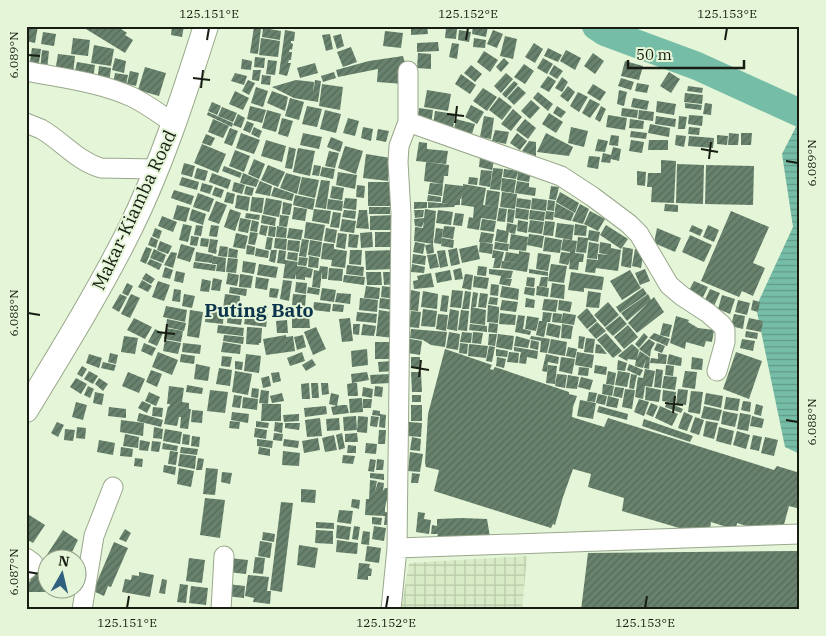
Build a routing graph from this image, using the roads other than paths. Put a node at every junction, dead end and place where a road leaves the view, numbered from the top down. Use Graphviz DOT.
graph roads {
  1 [pos="206,26"];
  2 [pos="26,71"];
  3 [pos="408,71"];
  4 [pos="408,122"];
  5 [pos="26,123"];
  6 [pos="175,124"];
  7 [pos="156,169"];
  8 [pos="717,371"];
  9 [pos="33,385"];
  10 [pos="26,410"];
  11 [pos="113,487"];
  12 [pos="800,534"];
  13 [pos="398,548"];
  14 [pos="224,556"];
  15 [pos="26,558"];
  16 [pos="26,570"];
  17 [pos="82,610"];
  18 [pos="221,610"];
  19 [pos="391,610"];
  1 -- 6 [label="main road, Makar-Kiamba Road"];
  2 -- 6 [label="street"];
  3 -- 4 [label="street"];
  4 -- 8 [label="street"];
  4 -- 13 [label="street"];
  5 -- 7 [label="street"];
  6 -- 7 [label="main road, Makar-Kiamba Road"];
  7 -- 9 [label="main road, Makar-Kiamba Road"];
  9 -- 10 [label="main road, Makar-Kiamba Road"];
  11 -- 17 [label="street"];
  12 -- 13 [label="street"];
  13 -- 19 [label="street"];
  14 -- 18 [label="street"];
  15 -- 16 [label="street"];
}
